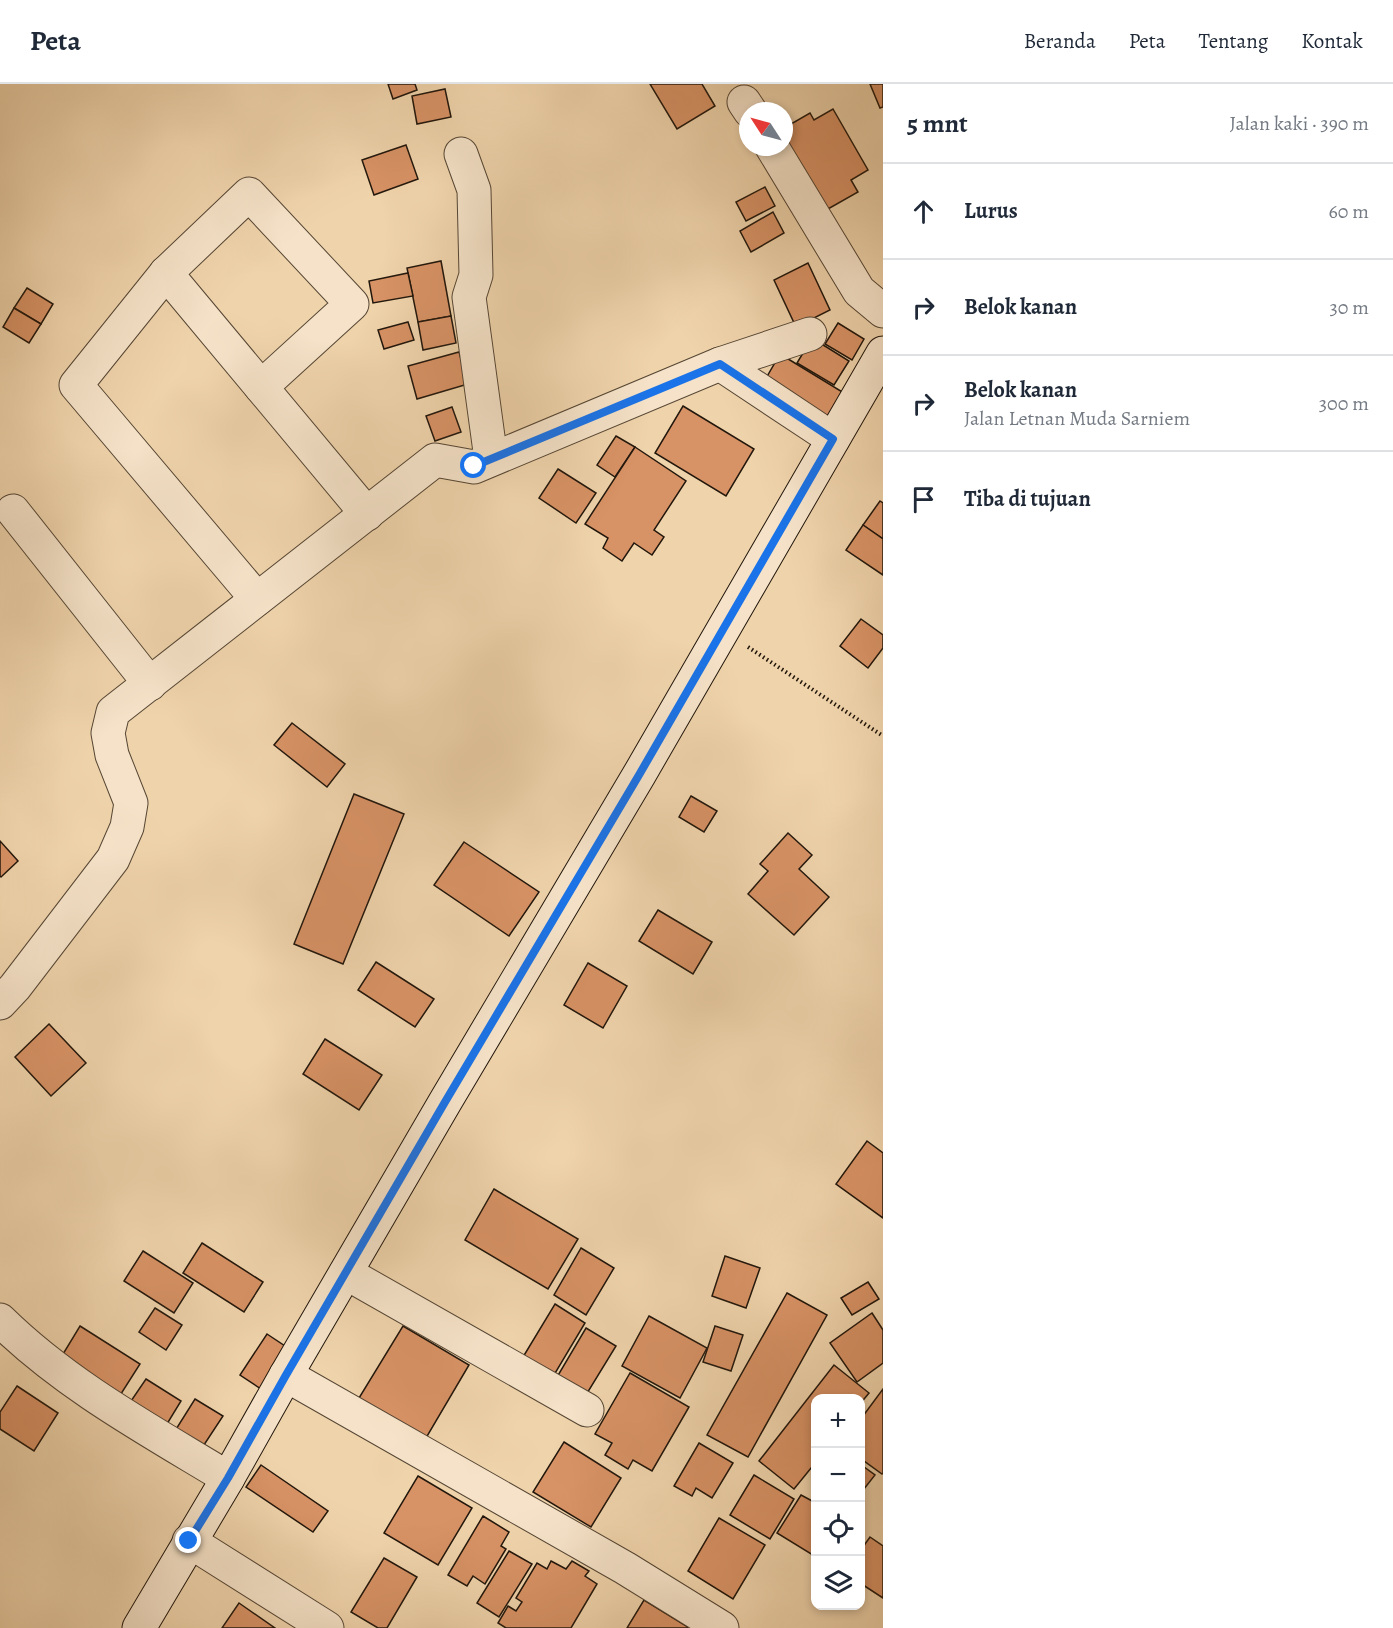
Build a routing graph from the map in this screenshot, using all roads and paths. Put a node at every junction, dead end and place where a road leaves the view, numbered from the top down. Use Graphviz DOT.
graph roads {
  1 [pos="461,154"];
  2 [pos="778,156"];
  3 [pos="166,273"];
  4 [pos="883,311"];
  5 [pos="810,334"];
  6 [pos="883,354"];
  7 [pos="720,364"];
  8 [pos="261,387"];
  9 [pos="833,439"];
  10 [pos="491,459"];
  11 [pos="13,511"];
  12 [pos="367,514"];
  13 [pos="257,599"];
  14 [pos="722,630"];
  15 [pos="150,684"];
  16 [pos="883,736"];
  17 [pos="0,1003"];
  18 [pos="346,1273"];
  19 [pos="0,1320"];
  20 [pos="286,1375"];
  21 [pos="587,1410"];
  22 [pos="228,1478"];
  23 [pos="189,1541"];
  24 [pos="139,1628"];
  25 [pos="327,1628"];
  26 [pos="722,1628"];
  1 -- 10 [label="street"];
  2 -- 4 [label="street"];
  3 -- 8 [label="street"];
  3 -- 8 [label="street"];
  3 -- 13 [label="street"];
  5 -- 7 [label="street"];
  6 -- 9 [label="street"];
  7 -- 9 [label="street"];
  7 -- 10 [label="street"];
  8 -- 12 [label="street"];
  9 -- 14 [label="street"];
  10 -- 12 [label="street"];
  11 -- 15 [label="street"];
  12 -- 13 [label="street"];
  13 -- 15 [label="street"];
  14 -- 16 [label="path"];
  14 -- 18 [label="street"];
  15 -- 17 [label="street"];
  18 -- 20 [label="street"];
  18 -- 21 [label="street"];
  19 -- 22 [label="street"];
  20 -- 22 [label="street"];
  20 -- 26 [label="street"];
  22 -- 23 [label="street"];
  23 -- 24 [label="street"];
  23 -- 25 [label="street"];
}
